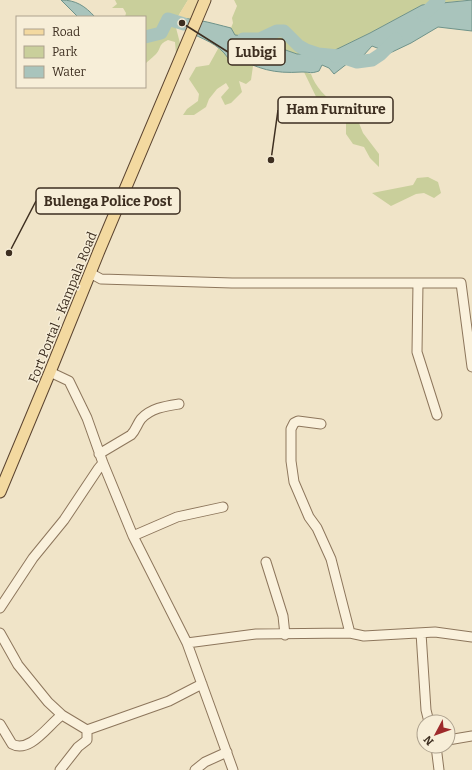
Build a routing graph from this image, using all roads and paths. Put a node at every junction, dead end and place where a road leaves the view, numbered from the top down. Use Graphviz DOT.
graph roads {
  1 [pos="206,0"];
  2 [pos="90,273"];
  3 [pos="418,283"];
  4 [pos="472,365"];
  5 [pos="50,372"];
  6 [pos="179,404"];
  7 [pos="437,415"];
  8 [pos="321,424"];
  9 [pos="99,454"];
  10 [pos="103,464"];
  11 [pos="0,492"];
  12 [pos="223,507"];
  13 [pos="133,536"];
  14 [pos="266,562"];
  15 [pos="0,608"];
  16 [pos="0,633"];
  17 [pos="350,633"];
  18 [pos="421,633"];
  19 [pos="285,635"];
  20 [pos="472,637"];
  21 [pos="187,643"];
  22 [pos="202,684"];
  23 [pos="427,714"];
  24 [pos="62,715"];
  25 [pos="0,724"];
  26 [pos="87,730"];
  27 [pos="472,736"];
  28 [pos="456,739"];
  29 [pos="227,752"];
  30 [pos="437,754"];
  31 [pos="60,770"];
  32 [pos="195,770"];
  33 [pos="233,770"];
  34 [pos="439,770"];
  1 -- 2 [label="main road, Fort Portal - Kampala Road"];
  2 -- 3 [label="street"];
  2 -- 5 [label="main road, Fort Portal - Kampala Road"];
  3 -- 4 [label="street"];
  3 -- 7 [label="street"];
  5 -- 9 [label="street"];
  5 -- 11 [label="main road, Fort Portal - Kampala Road"];
  6 -- 9 [label="street"];
  8 -- 17 [label="street"];
  9 -- 10 [label="street"];
  10 -- 13 [label="street"];
  10 -- 15 [label="street"];
  12 -- 13 [label="street"];
  13 -- 21 [label="street"];
  14 -- 19 [label="street"];
  16 -- 24 [label="street"];
  17 -- 18 [label="street"];
  17 -- 19 [label="street"];
  18 -- 20 [label="street"];
  18 -- 23 [label="street"];
  19 -- 21 [label="street"];
  21 -- 22 [label="street"];
  22 -- 26 [label="street"];
  22 -- 29 [label="street"];
  24 -- 25 [label="street"];
  24 -- 26 [label="street"];
  26 -- 31 [label="street"];
  27 -- 28 [label="street"];
  29 -- 32 [label="street"];
  29 -- 33 [label="street"];
  30 -- 34 [label="street"];
}
